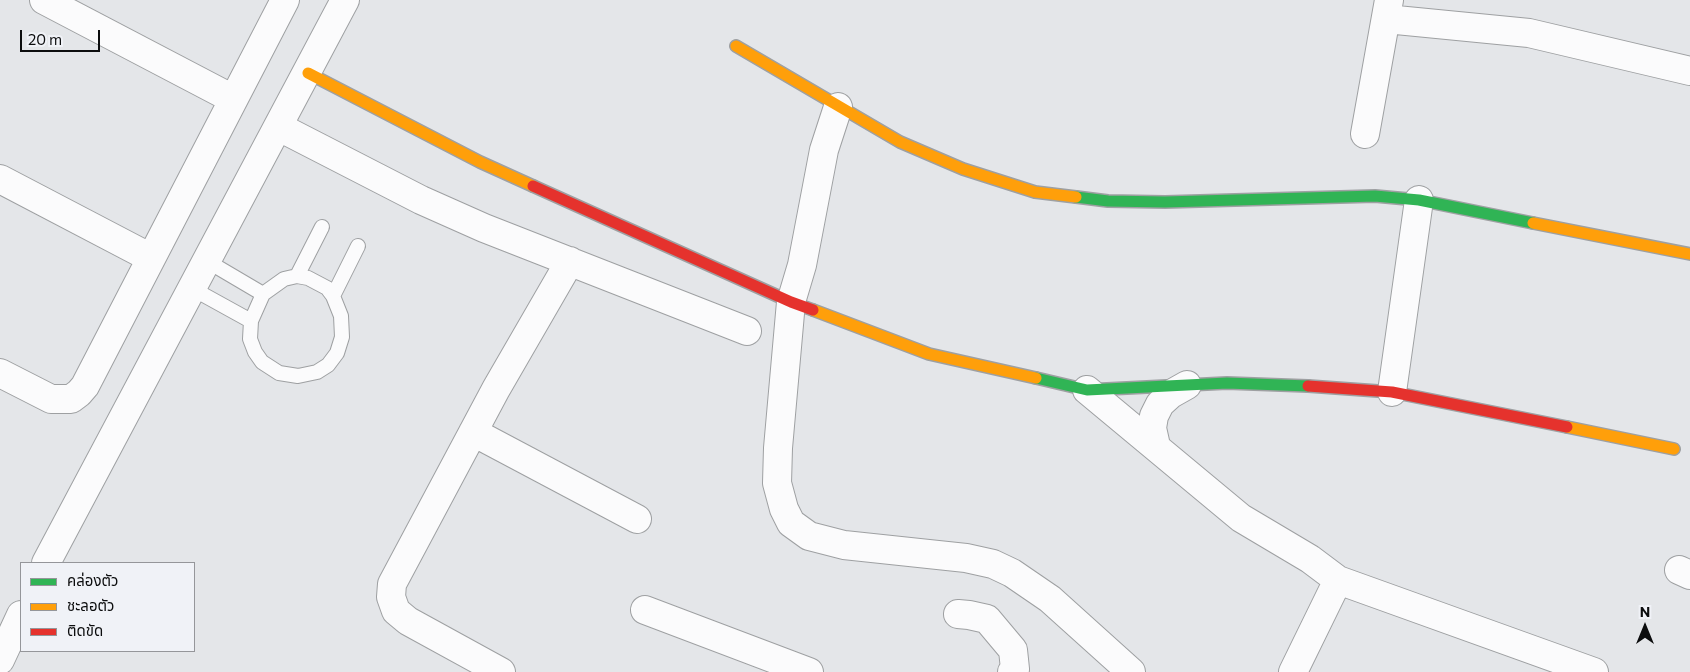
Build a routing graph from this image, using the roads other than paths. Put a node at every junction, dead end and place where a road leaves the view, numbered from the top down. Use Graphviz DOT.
graph roads {
  1 [pos="44,0"];
  2 [pos="285,0"];
  3 [pos="345,0"];
  4 [pos="1387,10"];
  5 [pos="736,46"];
  6 [pos="1690,71"];
  7 [pos="308,73"];
  8 [pos="233,99"];
  9 [pos="838,107"];
  10 [pos="279,127"];
  11 [pos="1365,134"];
  12 [pos="0,179"];
  13 [pos="1419,200"];
  14 [pos="322,227"];
  15 [pos="358,246"];
  16 [pos="1690,254"];
  17 [pos="151,258"];
  18 [pos="207,261"];
  19 [pos="570,261"];
  20 [pos="297,276"];
  21 [pos="193,289"];
  22 [pos="263,294"];
  23 [pos="334,296"];
  24 [pos="791,302"];
  25 [pos="251,321"];
  26 [pos="747,331"];
  27 [pos="0,373"];
  28 [pos="1187,385"];
  29 [pos="1087,390"];
  30 [pos="1392,392"];
  31 [pos="473,432"];
  32 [pos="1156,446"];
  33 [pos="1674,449"];
  34 [pos="637,519"];
  35 [pos="47,562"];
  36 [pos="1338,580"];
  37 [pos="645,610"];
  38 [pos="958,614"];
  39 [pos="20,617"];
  40 [pos="0,660"];
  41 [pos="501,672"];
  42 [pos="809,672"];
  43 [pos="1012,672"];
  44 [pos="1131,672"];
  45 [pos="1293,672"];
  46 [pos="1594,672"];
  1 -- 8 [label="street"];
  2 -- 8 [label="street"];
  3 -- 7 [label="street"];
  4 -- 6 [label="street"];
  4 -- 11 [label="street"];
  5 -- 9 [label="street"];
  7 -- 10 [label="street"];
  7 -- 24 [label="street"];
  8 -- 17 [label="street"];
  9 -- 13 [label="street"];
  9 -- 24 [label="street"];
  10 -- 18 [label="street"];
  10 -- 19 [label="street"];
  12 -- 17 [label="street"];
  13 -- 16 [label="street"];
  13 -- 30 [label="street"];
  14 -- 20 [label="lane"];
  15 -- 23 [label="lane"];
  17 -- 27 [label="street"];
  18 -- 21 [label="street"];
  18 -- 22 [label="lane"];
  19 -- 26 [label="street"];
  19 -- 31 [label="street"];
  20 -- 22 [label="lane"];
  20 -- 23 [label="lane"];
  21 -- 25 [label="lane"];
  21 -- 35 [label="street"];
  22 -- 25 [label="lane"];
  23 -- 25 [label="lane"];
  24 -- 29 [label="street"];
  24 -- 44 [label="street"];
  28 -- 29 [label="street"];
  28 -- 30 [label="street"];
  28 -- 32 [label="street"];
  29 -- 32 [label="street"];
  30 -- 33 [label="street"];
  31 -- 34 [label="street"];
  31 -- 41 [label="street"];
  32 -- 36 [label="street"];
  36 -- 45 [label="street"];
  36 -- 46 [label="street"];
  37 -- 42 [label="street"];
  38 -- 43 [label="street"];
  39 -- 40 [label="street"];
}
